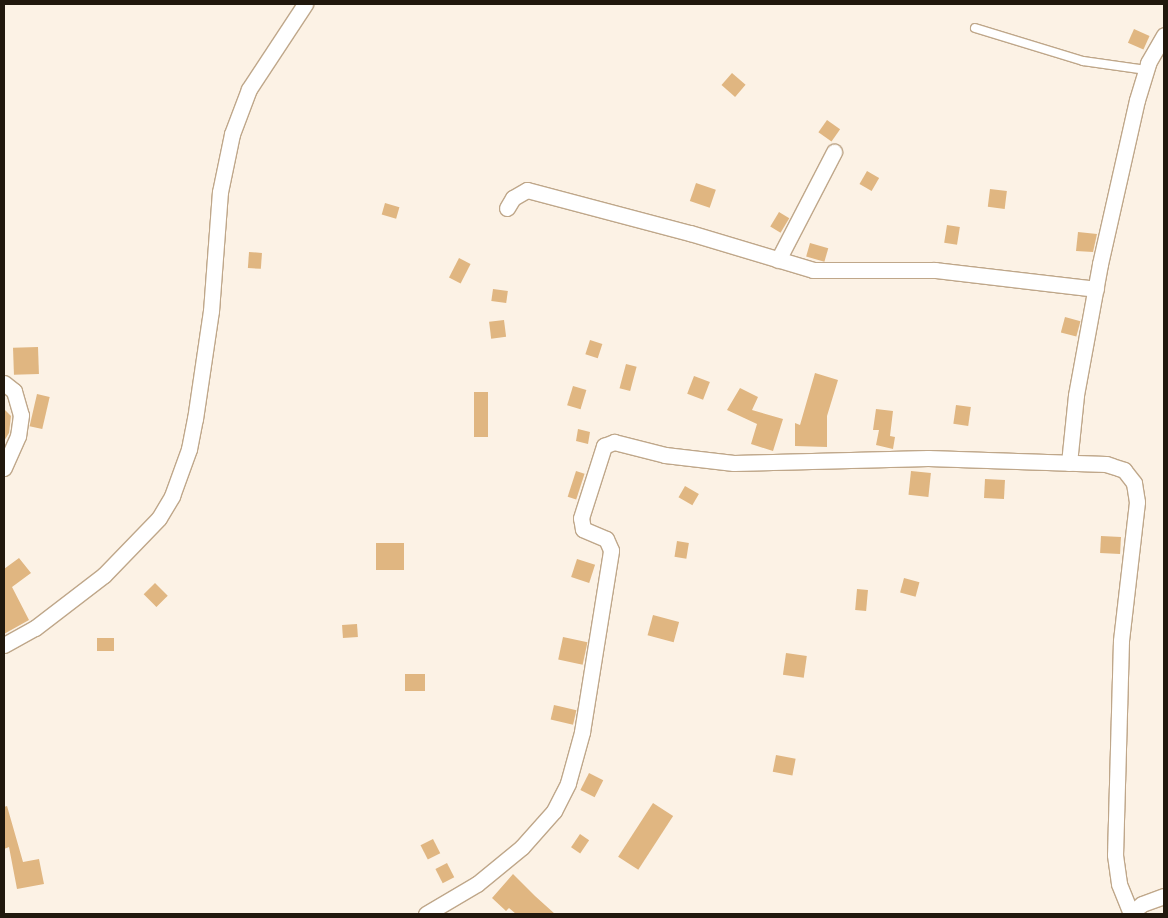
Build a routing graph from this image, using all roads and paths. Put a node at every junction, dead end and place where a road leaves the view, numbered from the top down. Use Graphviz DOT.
graph roads {
  1 [pos="305,4"];
  2 [pos="975,28"];
  3 [pos="1164,35"];
  4 [pos="1146,70"];
  5 [pos="834,152"];
  6 [pos="508,208"];
  7 [pos="778,260"];
  8 [pos="1096,289"];
  9 [pos="4,383"];
  10 [pos="1069,463"];
  11 [pos="4,468"];
  12 [pos="4,645"];
  13 [pos="1164,896"];
  14 [pos="426,914"];
  15 [pos="1130,914"];
  1 -- 12 [label="street"];
  2 -- 4 [label="lane"];
  3 -- 4 [label="street"];
  4 -- 8 [label="street"];
  5 -- 7 [label="street"];
  6 -- 7 [label="street"];
  7 -- 8 [label="street"];
  8 -- 10 [label="street"];
  9 -- 11 [label="street"];
  10 -- 14 [label="street"];
  10 -- 15 [label="street"];
  13 -- 15 [label="street"];
}
